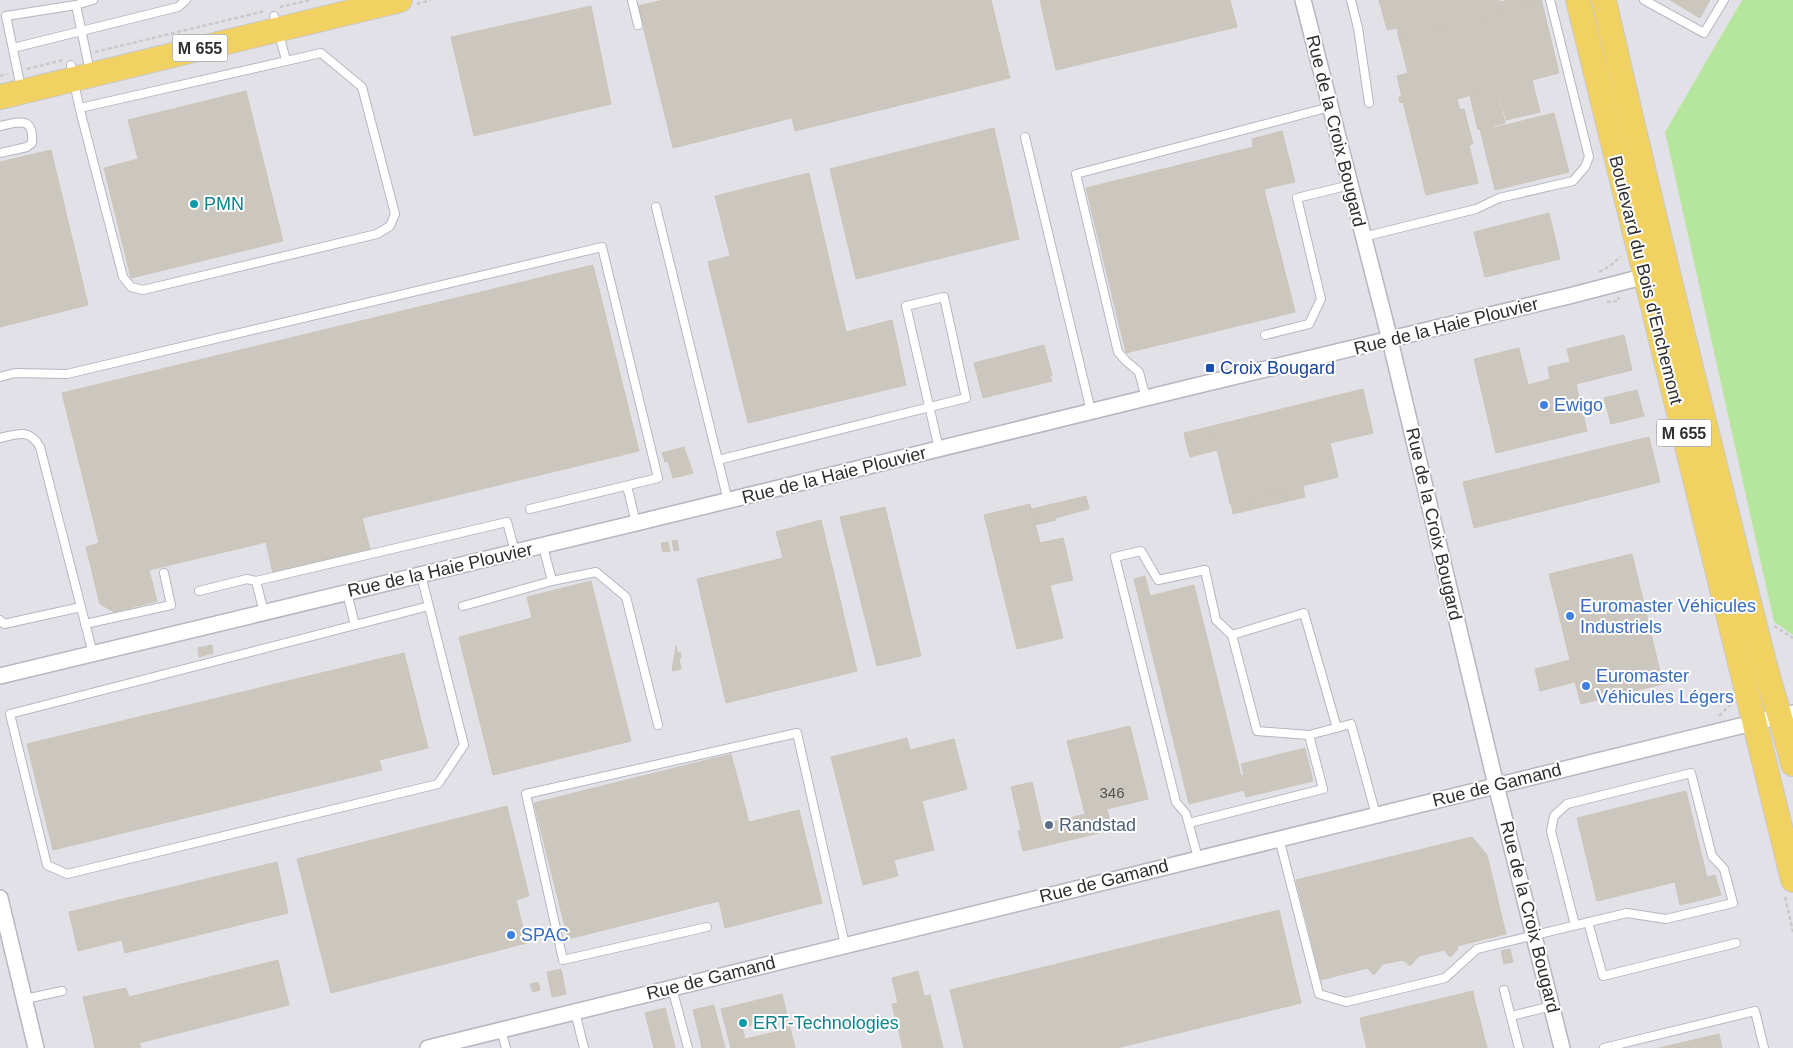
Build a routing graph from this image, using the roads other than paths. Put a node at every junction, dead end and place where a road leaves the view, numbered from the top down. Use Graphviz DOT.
graph roads {
  1 [pos="94,0"];
  2 [pos="186,0"];
  3 [pos="339,0"];
  4 [pos="400,0"];
  5 [pos="632,0"];
  6 [pos="1303,0"];
  7 [pos="1351,0"];
  8 [pos="1550,0"];
  9 [pos="1578,0"];
  10 [pos="1604,0"];
  11 [pos="1644,0"];
  12 [pos="1724,0"];
  13 [pos="76,5"];
  14 [pos="3,16"];
  15 [pos="274,16"];
  16 [pos="638,25"];
  17 [pos="81,32"];
  18 [pos="13,48"];
  19 [pos="286,60"];
  20 [pos="82,67"];
  21 [pos="10,83"];
  22 [pos="1368,103"];
  23 [pos="1330,107"];
  24 [pos="80,108"];
  25 [pos="0,126"];
  26 [pos="1025,137"];
  27 [pos="0,153"];
  28 [pos="1350,185"];
  29 [pos="656,207"];
  30 [pos="1363,237"];
  31 [pos="1657,273"];
  32 [pos="1265,335"];
  33 [pos="1390,340"];
  34 [pos="0,377"];
  35 [pos="1146,398"];
  36 [pos="929,407"];
  37 [pos="1091,411"];
  38 [pos="0,438"];
  39 [pos="939,449"];
  40 [pos="718,460"];
  41 [pos="627,486"];
  42 [pos="728,501"];
  43 [pos="530,509"];
  44 [pos="636,524"];
  45 [pos="543,546"];
  46 [pos="515,552"];
  47 [pos="164,573"];
  48 [pos="421,575"];
  49 [pos="552,581"];
  50 [pos="256,582"];
  51 [pos="199,591"];
  52 [pos="347,593"];
  53 [pos="429,606"];
  54 [pos="463,606"];
  55 [pos="81,607"];
  56 [pos="264,613"];
  57 [pos="0,620"];
  58 [pos="85,624"];
  59 [pos="355,625"];
  60 [pos="1232,634"];
  61 [pos="93,654"];
  62 [pos="0,676"];
  63 [pos="1786,715"];
  64 [pos="1755,722"];
  65 [pos="658,725"];
  66 [pos="1337,728"];
  67 [pos="1309,736"];
  68 [pos="1793,764"];
  69 [pos="1766,771"];
  70 [pos="1496,785"];
  71 [pos="1376,815"];
  72 [pos="1793,821"];
  73 [pos="1189,823"];
  74 [pos="1279,838"];
  75 [pos="1198,858"];
  76 [pos="1793,880"];
  77 [pos="0,898"];
  78 [pos="1588,922"];
  79 [pos="1575,925"];
  80 [pos="707,927"];
  81 [pos="1534,935"];
  82 [pos="1736,943"];
  83 [pos="845,945"];
  84 [pos="672,988"];
  85 [pos="1504,990"];
  86 [pos="62,991"];
  87 [pos="25,999"];
  88 [pos="1552,1006"];
  89 [pos="575,1012"];
  90 [pos="1511,1016"];
  91 [pos="501,1030"];
  92 [pos="36,1048"];
  93 [pos="428,1048"];
  94 [pos="506,1048"];
  95 [pos="584,1048"];
  96 [pos="688,1048"];
  97 [pos="1519,1048"];
  98 [pos="1562,1048"];
  99 [pos="1604,1048"];
  100 [pos="1764,1048"];
  1 -- 13 [label="lane"];
  2 -- 17 [label="lane"];
  3 -- 15 [label="main road, M 655"];
  4 -- 15 [label="main road, M 655"];
  5 -- 16 [label="lane"];
  6 -- 23 [label="street, Rue de la Croix Bougard"];
  7 -- 22 [label="lane"];
  8 -- 30 [label="lane"];
  9 -- 31 [label="main road, Boulevard du Bois d'Enchemont / M 655"];
  10 -- 31 [label="main road, Boulevard du Bois d'Enchemont / M 655"];
  11 -- 12 [label="lane"];
  13 -- 14 [label="lane"];
  13 -- 17 [label="lane"];
  14 -- 18 [label="lane"];
  15 -- 19 [label="lane"];
  15 -- 20 [label="main road, M 655"];
  17 -- 18 [label="lane"];
  17 -- 20 [label="lane"];
  18 -- 21 [label="lane"];
  19 -- 24 [label="lane"];
  19 -- 24 [label="lane"];
  20 -- 21 [label="main road, M 655"];
  20 -- 24 [label="lane"];
  23 -- 28 [label="street, Rue de la Croix Bougard"];
  23 -- 35 [label="lane"];
  25 -- 27 [label="lane"];
  26 -- 37 [label="lane"];
  28 -- 30 [label="street, Rue de la Croix Bougard"];
  28 -- 32 [label="lane"];
  29 -- 40 [label="lane"];
  30 -- 33 [label="street, Rue de la Croix Bougard"];
  31 -- 33 [label="street, Rue de la Haie Plouvier"];
  31 -- 63 [label="main road, Boulevard du Bois d'Enchemont / M 655"];
  31 -- 64 [label="main road, Boulevard du Bois d'Enchemont / M 655"];
  33 -- 35 [label="street, Rue de la Haie Plouvier"];
  33 -- 70 [label="street, Rue de la Croix Bougard"];
  34 -- 41 [label="lane"];
  35 -- 37 [label="street, Rue de la Haie Plouvier"];
  36 -- 36 [label="lane"];
  36 -- 39 [label="lane"];
  36 -- 40 [label="lane"];
  37 -- 39 [label="street, Rue de la Haie Plouvier"];
  38 -- 55 [label="lane"];
  39 -- 42 [label="street, Rue de la Haie Plouvier"];
  40 -- 42 [label="lane"];
  41 -- 43 [label="lane"];
  41 -- 44 [label="lane"];
  42 -- 44 [label="street, Rue de la Haie Plouvier"];
  44 -- 45 [label="street, Rue de la Haie Plouvier"];
  45 -- 46 [label="street, Rue de la Haie Plouvier"];
  45 -- 49 [label="lane"];
  46 -- 48 [label="street, Rue de la Haie Plouvier"];
  46 -- 50 [label="lane"];
  47 -- 58 [label="lane"];
  48 -- 52 [label="street, Rue de la Haie Plouvier"];
  48 -- 53 [label="lane"];
  49 -- 54 [label="lane"];
  49 -- 65 [label="lane"];
  50 -- 51 [label="lane"];
  50 -- 56 [label="lane"];
  52 -- 56 [label="street, Rue de la Haie Plouvier"];
  52 -- 59 [label="lane"];
  53 -- 59 [label="lane"];
  53 -- 59 [label="lane"];
  55 -- 57 [label="lane"];
  55 -- 58 [label="lane"];
  56 -- 61 [label="street, Rue de la Haie Plouvier"];
  58 -- 61 [label="lane"];
  60 -- 66 [label="lane"];
  60 -- 67 [label="lane"];
  60 -- 73 [label="lane"];
  61 -- 62 [label="street, Rue de la Haie Plouvier"];
  63 -- 64 [label="street, Rue de Gamand"];
  63 -- 68 [label="main road, Boulevard du Bois d'Enchemont / M 655"];
  64 -- 69 [label="main road, Boulevard du Bois d'Enchemont / M 655"];
  64 -- 70 [label="street, Rue de Gamand"];
  66 -- 67 [label="lane"];
  66 -- 71 [label="lane"];
  67 -- 73 [label="lane"];
  69 -- 72 [label="main road"];
  69 -- 76 [label="main road, Boulevard du Bois d'Enchemont / M 655"];
  70 -- 71 [label="street, Rue de Gamand"];
  70 -- 81 [label="street, Rue de la Croix Bougard"];
  71 -- 74 [label="street, Rue de Gamand"];
  73 -- 75 [label="lane"];
  74 -- 75 [label="street, Rue de Gamand"];
  74 -- 81 [label="lane"];
  75 -- 83 [label="street, Rue de Gamand"];
  77 -- 87 [label="street"];
  78 -- 79 [label="lane"];
  78 -- 79 [label="lane"];
  78 -- 82 [label="lane"];
  79 -- 81 [label="lane"];
  80 -- 83 [label="lane"];
  81 -- 88 [label="street, Rue de la Croix Bougard"];
  83 -- 84 [label="street, Rue de Gamand"];
  84 -- 89 [label="street, Rue de Gamand"];
  84 -- 96 [label="lane"];
  85 -- 90 [label="lane"];
  86 -- 87 [label="lane"];
  87 -- 92 [label="street"];
  88 -- 90 [label="lane"];
  88 -- 98 [label="street, Rue de la Croix Bougard"];
  89 -- 91 [label="street, Rue de Gamand"];
  89 -- 95 [label="lane"];
  90 -- 97 [label="lane"];
  91 -- 93 [label="street, Rue de Gamand"];
  91 -- 94 [label="lane"];
  99 -- 100 [label="lane"];
}
